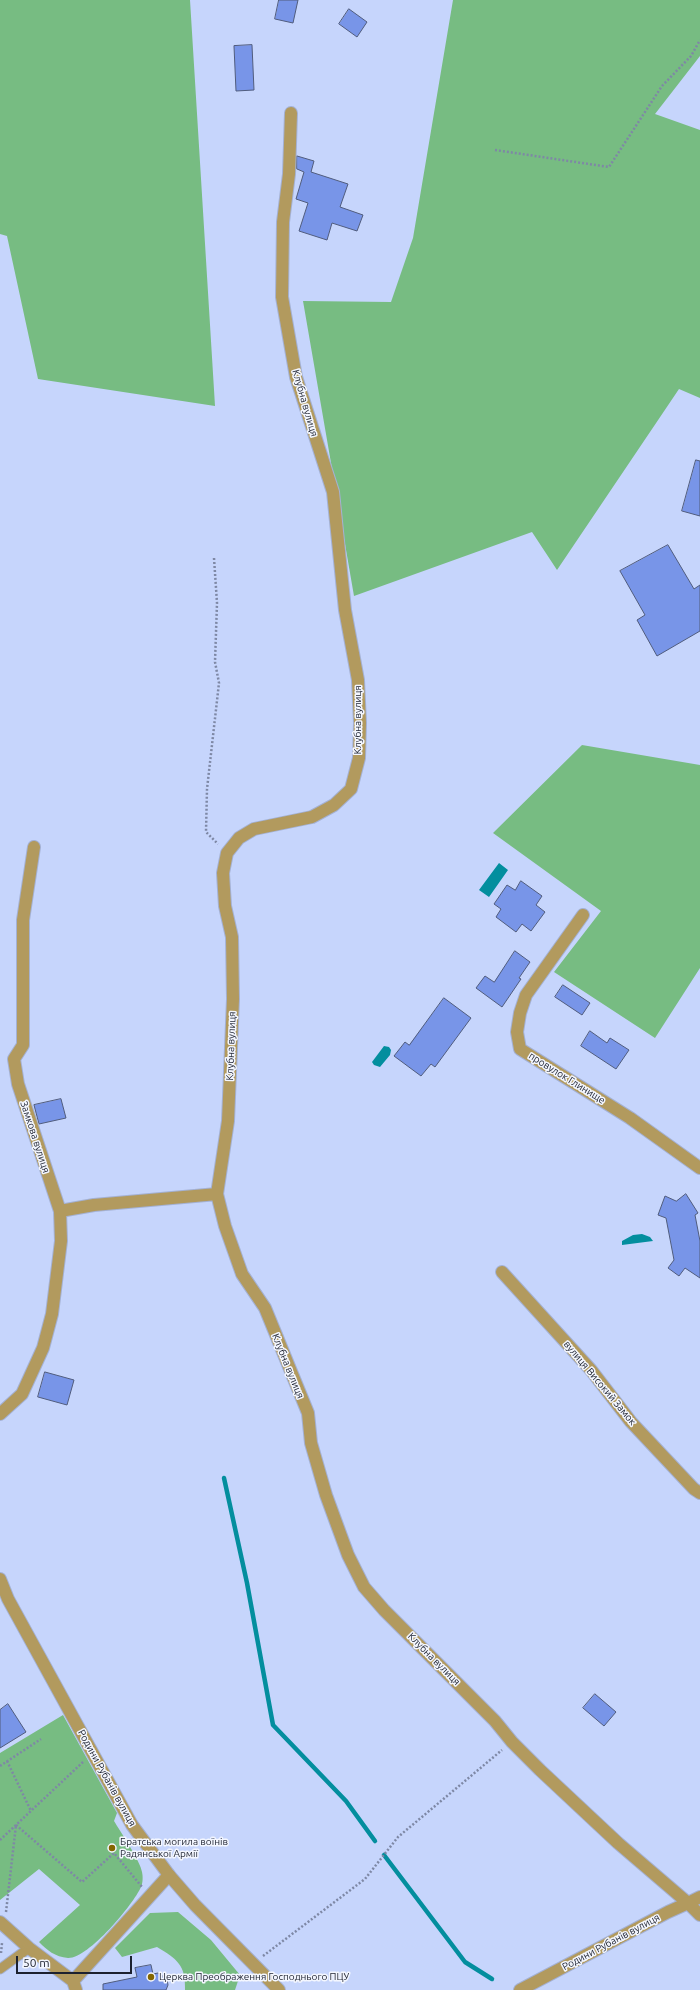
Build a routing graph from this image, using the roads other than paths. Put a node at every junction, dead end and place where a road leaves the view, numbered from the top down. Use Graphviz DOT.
graph roads {
  1 [pos="291,113"];
  2 [pos="34,847"];
  3 [pos="583,915"];
  4 [pos="700,1168"];
  5 [pos="217,1194"];
  6 [pos="60,1211"];
  7 [pos="502,1272"];
  8 [pos="0,1414"];
  9 [pos="700,1493"];
  10 [pos="0,1579"];
  11 [pos="169,1875"];
  12 [pos="700,1897"];
  13 [pos="688,1903"];
  14 [pos="700,1915"];
  15 [pos="2,1924"];
  16 [pos="29,1948"];
  17 [pos="0,1969"];
  18 [pos="74,1986"];
  19 [pos="279,1990"];
  20 [pos="520,1990"];
  1 -- 5 [label="street, Клубна вулиця"];
  2 -- 6 [label="street, Замкова вулиця"];
  3 -- 4 [label="street, провулок Глинище"];
  5 -- 6 [label="street"];
  5 -- 13 [label="street, Клубна вулиця"];
  6 -- 8 [label="street, Замкова вулиця"];
  7 -- 9 [label="street, вулиця Високий Замок"];
  10 -- 11 [label="street, Родини Рубанів вулиця"];
  11 -- 18 [label="street"];
  11 -- 19 [label="street, Родини Рубанів вулиця"];
  12 -- 13 [label="street, Родини Рубанів вулиця"];
  13 -- 14 [label="street"];
  13 -- 20 [label="street, Родини Рубанів вулиця"];
  15 -- 16 [label="street"];
  16 -- 17 [label="lane"];
  16 -- 18 [label="street"];
}
